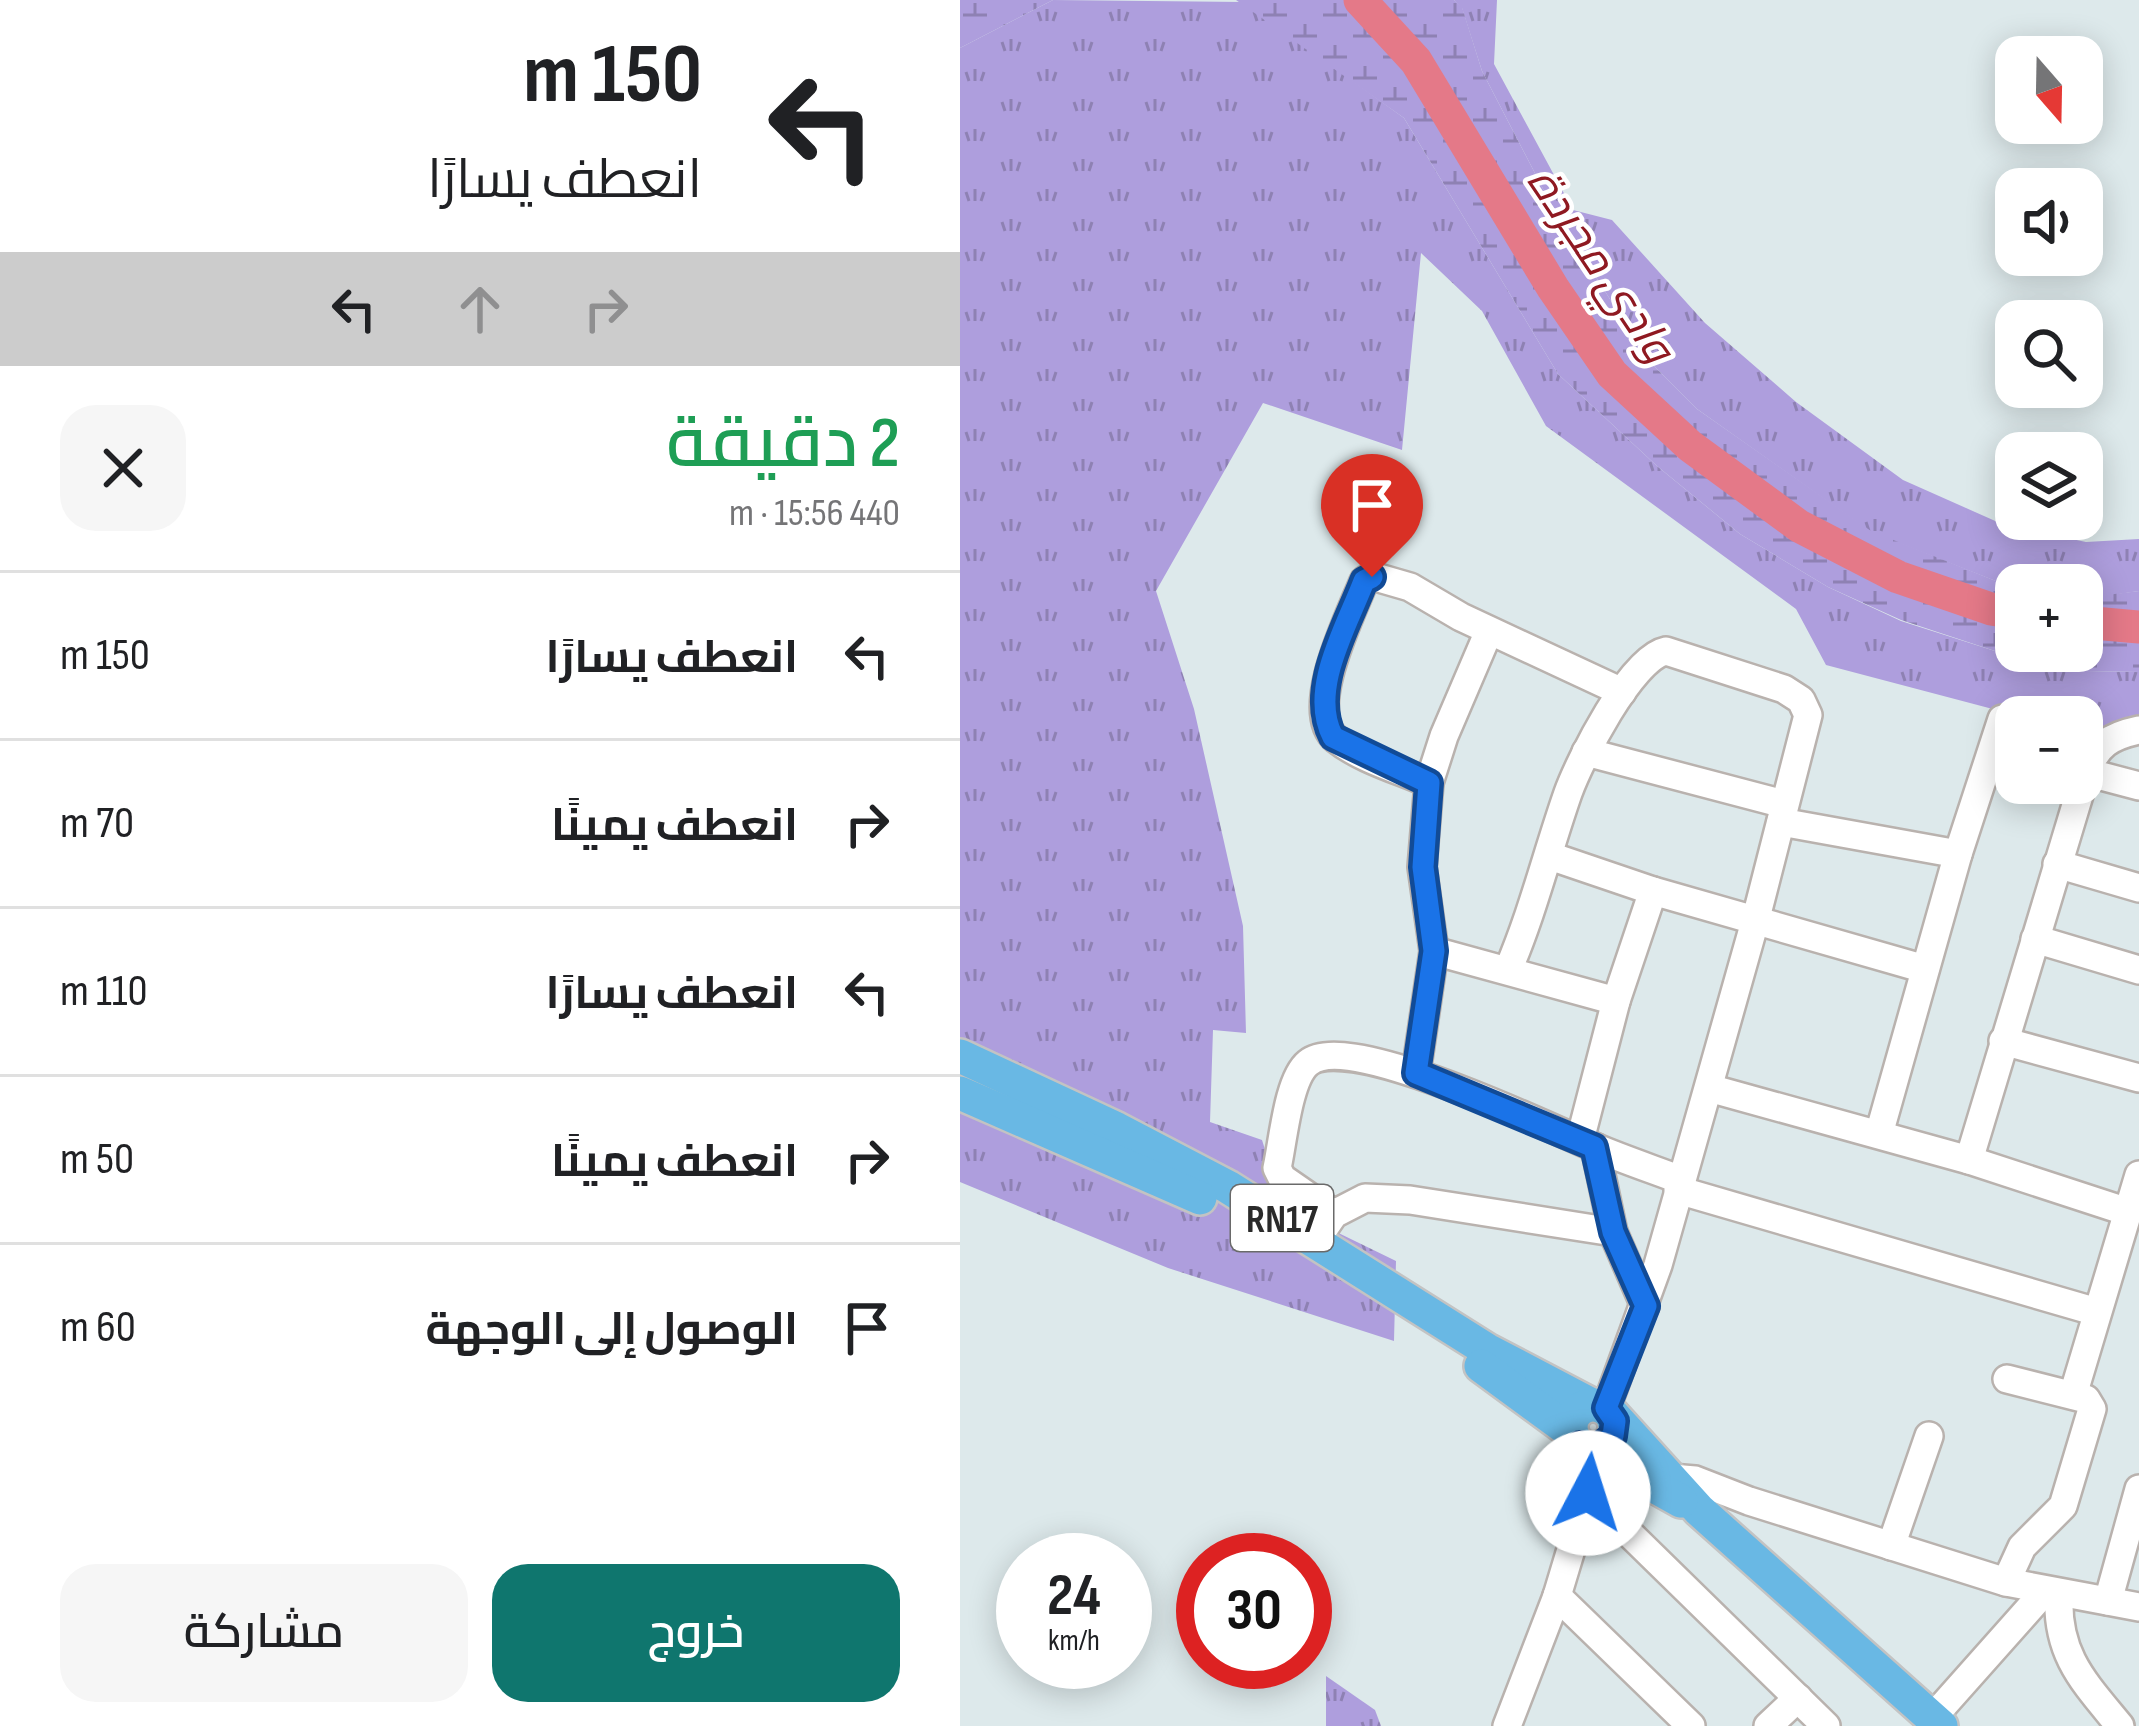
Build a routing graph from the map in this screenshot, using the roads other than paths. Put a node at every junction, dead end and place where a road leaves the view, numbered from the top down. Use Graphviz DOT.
graph roads {
  1 [pos="1489,631"];
  2 [pos="1622,692"];
  3 [pos="2139,730"];
  4 [pos="1995,740"];
  5 [pos="2103,743"];
  6 [pos="1586,752"];
  7 [pos="2103,776"];
  8 [pos="1429,783"];
  9 [pos="2139,786"];
  10 [pos="2076,804"];
  11 [pos="1782,813"];
  12 [pos="1958,854"];
  13 [pos="1550,856"];
  14 [pos="2057,865"];
  15 [pos="2139,888"];
  16 [pos="1653,891"];
  17 [pos="1756,918"];
  18 [pos="2035,939"];
  19 [pos="1434,951"];
  20 [pos="1925,968"];
  21 [pos="1508,970"];
  22 [pos="2139,970"];
  23 [pos="1616,1001"];
  24 [pos="2003,1041"];
  25 [pos="960,1056"];
  26 [pos="1416,1073"];
  27 [pos="2139,1078"];
  28 [pos="1708,1088"];
  29 [pos="960,1093"];
  30 [pos="1879,1134"];
  31 [pos="1587,1144"];
  32 [pos="1969,1160"];
  33 [pos="2139,1175"];
  34 [pos="1679,1185"];
  35 [pos="2126,1211"];
  36 [pos="1325,1227"];
  37 [pos="1613,1232"];
  38 [pos="2126,1264"];
  39 [pos="1646,1306"];
  40 [pos="2097,1312"];
  41 [pos="2007,1379"];
  42 [pos="2073,1395"];
  43 [pos="1591,1426"];
  44 [pos="1930,1436"];
  45 [pos="1665,1484"];
  46 [pos="2139,1490"];
  47 [pos="1588,1493"];
  48 [pos="1891,1546"];
  49 [pos="2006,1582"];
  50 [pos="2052,1593"];
  51 [pos="1557,1596"];
  52 [pos="2108,1601"];
  53 [pos="2139,1607"];
  54 [pos="1798,1698"];
  55 [pos="1661,1716"];
  56 [pos="1937,1722"];
  57 [pos="1507,1726"];
  58 [pos="1691,1726"];
  59 [pos="1768,1726"];
  60 [pos="1826,1726"];
  61 [pos="2120,1726"];
  1 -- 2 [label="street"];
  1 -- 8 [label="street"];
  1 -- 8 [label="street"];
  2 -- 6 [label="street"];
  2 -- 11 [label="street"];
  3 -- 5 [label="street"];
  4 -- 12 [label="street"];
  6 -- 11 [label="street"];
  6 -- 13 [label="street"];
  7 -- 9 [label="street"];
  8 -- 19 [label="street"];
  10 -- 14 [label="street"];
  11 -- 12 [label="street"];
  11 -- 17 [label="street"];
  12 -- 20 [label="street"];
  13 -- 16 [label="street"];
  13 -- 21 [label="street"];
  14 -- 15 [label="street"];
  14 -- 18 [label="street"];
  16 -- 17 [label="street"];
  16 -- 23 [label="street"];
  17 -- 20 [label="street"];
  17 -- 28 [label="street"];
  18 -- 22 [label="street"];
  18 -- 24 [label="street"];
  19 -- 21 [label="street"];
  19 -- 26 [label="street"];
  20 -- 30 [label="street"];
  21 -- 23 [label="street"];
  23 -- 31 [label="street"];
  24 -- 27 [label="street"];
  24 -- 32 [label="street"];
  25 -- 36 [label="main road, RN17"];
  26 -- 31 [label="street"];
  26 -- 36 [label="street"];
  28 -- 30 [label="street"];
  28 -- 34 [label="street"];
  29 -- 43 [label="main road, RN17"];
  30 -- 32 [label="street"];
  31 -- 34 [label="street"];
  31 -- 37 [label="street"];
  32 -- 35 [label="street"];
  33 -- 35 [label="street"];
  34 -- 39 [label="street"];
  34 -- 40 [label="street"];
  35 -- 38 [label="street"];
  36 -- 37 [label="street"];
  36 -- 43 [label="main road, RN17"];
  37 -- 39 [label="street"];
  38 -- 40 [label="street"];
  39 -- 43 [label="street"];
  40 -- 42 [label="street"];
  41 -- 42 [label="street"];
  42 -- 49 [label="street"];
  43 -- 45 [label="main road, RN17"];
  43 -- 47 [label="street"];
  44 -- 48 [label="street"];
  45 -- 48 [label="street"];
  45 -- 56 [label="main road, RN17"];
  46 -- 52 [label="street"];
  47 -- 51 [label="street"];
  47 -- 54 [label="street"];
  48 -- 49 [label="street"];
  49 -- 50 [label="street"];
  50 -- 52 [label="street"];
  50 -- 56 [label="street"];
  50 -- 61 [label="street"];
  51 -- 55 [label="street"];
  51 -- 57 [label="street"];
  52 -- 53 [label="street"];
  54 -- 59 [label="street"];
  54 -- 60 [label="street"];
  55 -- 58 [label="street"];
}
